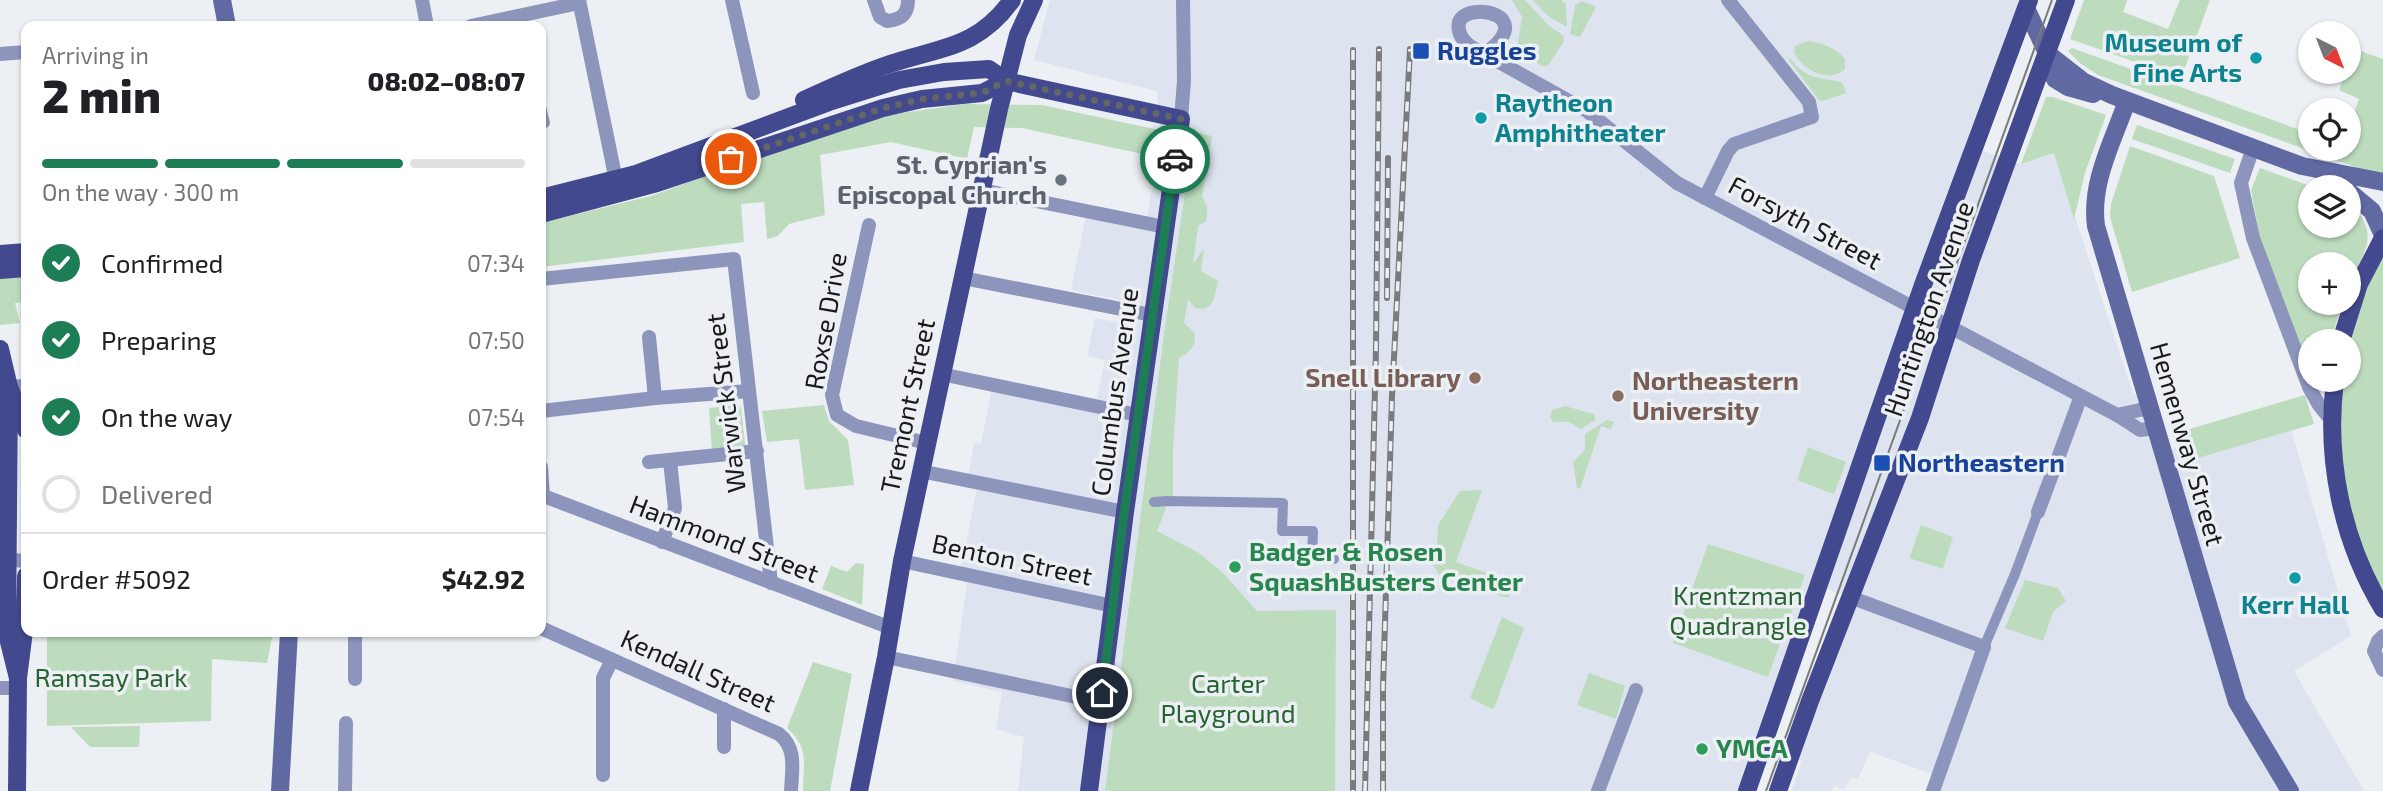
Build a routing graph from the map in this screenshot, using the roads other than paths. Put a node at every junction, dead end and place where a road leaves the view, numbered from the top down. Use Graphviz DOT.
graph roads {
  1 [pos="222,0"];
  2 [pos="422,0"];
  3 [pos="732,0"];
  4 [pos="874,0"];
  5 [pos="908,0"];
  6 [pos="1012,0"];
  7 [pos="1020,0"];
  8 [pos="1034,0"];
  9 [pos="1183,0"];
  10 [pos="1728,0"];
  11 [pos="2066,0"];
  12 [pos="579,1"];
  13 [pos="2028,4"];
  14 [pos="226,21"];
  15 [pos="426,21"];
  16 [pos="493,21"];
  17 [pos="1018,35"];
  18 [pos="21,52"];
  19 [pos="2047,53"];
  20 [pos="0,54"];
  21 [pos="1485,54"];
  22 [pos="1006,81"];
  23 [pos="753,93"];
  24 [pos="2119,98"];
  25 [pos="1181,119"];
  26 [pos="707,147"];
  27 [pos="2253,148"];
  28 [pos="2302,166"];
  29 [pos="2319,175"];
  30 [pos="2383,181"];
  31 [pos="617,188"];
  32 [pos="982,191"];
  33 [pos="546,197"];
  34 [pos="1705,198"];
  35 [pos="2361,202"];
  36 [pos="546,212"];
  37 [pos="869,225"];
  38 [pos="1165,227"];
  39 [pos="2383,237"];
  40 [pos="21,252"];
  41 [pos="0,254"];
  42 [pos="21,268"];
  43 [pos="0,270"];
  44 [pos="546,278"];
  45 [pos="964,278"];
  46 [pos="1915,309"];
  47 [pos="1152,315"];
  48 [pos="1950,328"];
  49 [pos="2345,329"];
  50 [pos="649,337"];
  51 [pos="0,349"];
  52 [pos="941,374"];
  53 [pos="18,387"];
  54 [pos="749,391"];
  55 [pos="2334,392"];
  56 [pos="2081,396"];
  57 [pos="655,398"];
  58 [pos="2149,408"];
  59 [pos="546,410"];
  60 [pos="1138,415"];
  61 [pos="2117,415"];
  62 [pos="2332,421"];
  63 [pos="2155,428"];
  64 [pos="927,443"];
  65 [pos="757,451"];
  66 [pos="649,461"];
  67 [pos="670,461"];
  68 [pos="920,471"];
  69 [pos="546,498"];
  70 [pos="1154,502"];
  71 [pos="1125,512"];
  72 [pos="2038,512"];
  73 [pos="662,542"];
  74 [pos="3,559"];
  75 [pos="1334,559"];
  76 [pos="21,561"];
  77 [pos="902,561"];
  78 [pos="771,583"];
  79 [pos="1850,597"];
  80 [pos="1113,606"];
  81 [pos="2383,609"];
  82 [pos="891,628"];
  83 [pos="546,630"];
  84 [pos="2383,636"];
  85 [pos="23,637"];
  86 [pos="289,637"];
  87 [pos="355,637"];
  88 [pos="1984,648"];
  89 [pos="886,657"];
  90 [pos="612,660"];
  91 [pos="2383,670"];
  92 [pos="355,680"];
  93 [pos="12,684"];
  94 [pos="1636,690"];
  95 [pos="1100,702"];
  96 [pos="724,709"];
  97 [pos="346,723"];
  98 [pos="724,747"];
  99 [pos="603,775"];
  100 [pos="17,791"];
  101 [pos="280,791"];
  102 [pos="345,791"];
  103 [pos="791,791"];
  104 [pos="859,791"];
  105 [pos="1089,791"];
  106 [pos="1598,791"];
  107 [pos="1747,791"];
  108 [pos="1778,791"];
  109 [pos="1933,791"];
  110 [pos="2289,791"];
  1 -- 14 [label="main road"];
  2 -- 15 [label="street"];
  3 -- 23 [label="street"];
  4 -- 5 [label="street"];
  6 -- 26 [label="main road"];
  7 -- 17 [label="main road, Tremont Street"];
  8 -- 17 [label="main road, Tremont Street"];
  9 -- 25 [label="street, Columbus Avenue"];
  10 -- 34 [label="street"];
  11 -- 19 [label="main road, Huntington Avenue"];
  12 -- 16 [label="street"];
  12 -- 31 [label="street"];
  13 -- 19 [label="main road"];
  13 -- 46 [label="main road, Huntington Avenue"];
  17 -- 22 [label="main road, Tremont Street"];
  18 -- 20 [label="street"];
  19 -- 24 [label="main road"];
  19 -- 48 [label="main road, Huntington Avenue"];
  21 -- 34 [label="street, Forsyth Street"];
  22 -- 25 [label="main road"];
  22 -- 26 [label="main road"];
  22 -- 31 [label="main road"];
  22 -- 32 [label="main road, Tremont Street"];
  24 -- 27 [label="main road"];
  24 -- 58 [label="main road, Hemenway Street"];
  25 -- 38 [label="main road, Columbus Avenue"];
  26 -- 31 [label="main road"];
  27 -- 28 [label="main road"];
  27 -- 62 [label="street"];
  28 -- 29 [label="main road"];
  28 -- 30 [label="main road"];
  31 -- 33 [label="main road"];
  31 -- 36 [label="main road"];
  32 -- 38 [label="street"];
  32 -- 45 [label="main road, Tremont Street"];
  34 -- 46 [label="street, Forsyth Street"];
  35 -- 39 [label="main road"];
  37 -- 64 [label="street, Roxse Drive"];
  38 -- 47 [label="main road, Columbus Avenue"];
  39 -- 49 [label="main road"];
  40 -- 41 [label="main road"];
  42 -- 43 [label="main road"];
  44 -- 54 [label="street, Warwick Street"];
  45 -- 47 [label="street"];
  45 -- 52 [label="main road, Tremont Street"];
  46 -- 48 [label="street, Forsyth Street"];
  46 -- 107 [label="main road, Huntington Avenue"];
  47 -- 60 [label="main road, Columbus Avenue"];
  48 -- 56 [label="street, Forsyth Street"];
  48 -- 79 [label="main road, Huntington Avenue"];
  50 -- 57 [label="street"];
  51 -- 53 [label="main road"];
  52 -- 60 [label="street"];
  52 -- 64 [label="main road, Tremont Street"];
  53 -- 74 [label="main road"];
  54 -- 57 [label="street"];
  54 -- 65 [label="street, Warwick Street"];
  55 -- 62 [label="main road"];
  56 -- 61 [label="street, Forsyth Street"];
  56 -- 72 [label="street"];
  57 -- 59 [label="street"];
  58 -- 61 [label="street"];
  58 -- 63 [label="main road, Hemenway Street"];
  60 -- 71 [label="main road, Columbus Avenue"];
  61 -- 63 [label="street, Forsyth Street"];
  62 -- 81 [label="main road"];
  63 -- 110 [label="main road, Hemenway Street"];
  64 -- 68 [label="main road, Tremont Street"];
  65 -- 67 [label="street"];
  65 -- 78 [label="street, Warwick Street"];
  66 -- 67 [label="street"];
  67 -- 73 [label="street"];
  68 -- 71 [label="street"];
  68 -- 77 [label="main road, Tremont Street"];
  69 -- 73 [label="street, Hammond Street"];
  70 -- 75 [label="street"];
  71 -- 80 [label="main road, Columbus Avenue"];
  72 -- 88 [label="street"];
  73 -- 78 [label="street, Hammond Street"];
  74 -- 76 [label="street"];
  74 -- 93 [label="main road"];
  77 -- 80 [label="street, Benton Street"];
  77 -- 82 [label="main road, Tremont Street"];
  78 -- 82 [label="street, Hammond Street"];
  79 -- 88 [label="street"];
  79 -- 108 [label="main road, Huntington Avenue"];
  80 -- 95 [label="main road, Columbus Avenue"];
  82 -- 89 [label="main road, Tremont Street"];
  83 -- 90 [label="street, Kendall Street"];
  84 -- 91 [label="street"];
  85 -- 93 [label="main road"];
  86 -- 101 [label="main road"];
  87 -- 92 [label="street"];
  88 -- 109 [label="street"];
  89 -- 95 [label="street"];
  89 -- 104 [label="main road, Tremont Street"];
  90 -- 96 [label="street, Kendall Street"];
  90 -- 99 [label="street"];
  93 -- 100 [label="main road"];
  94 -- 106 [label="street"];
  95 -- 105 [label="main road, Columbus Avenue"];
  96 -- 98 [label="street"];
  96 -- 103 [label="street, Kendall Street"];
  97 -- 102 [label="street"];
}
